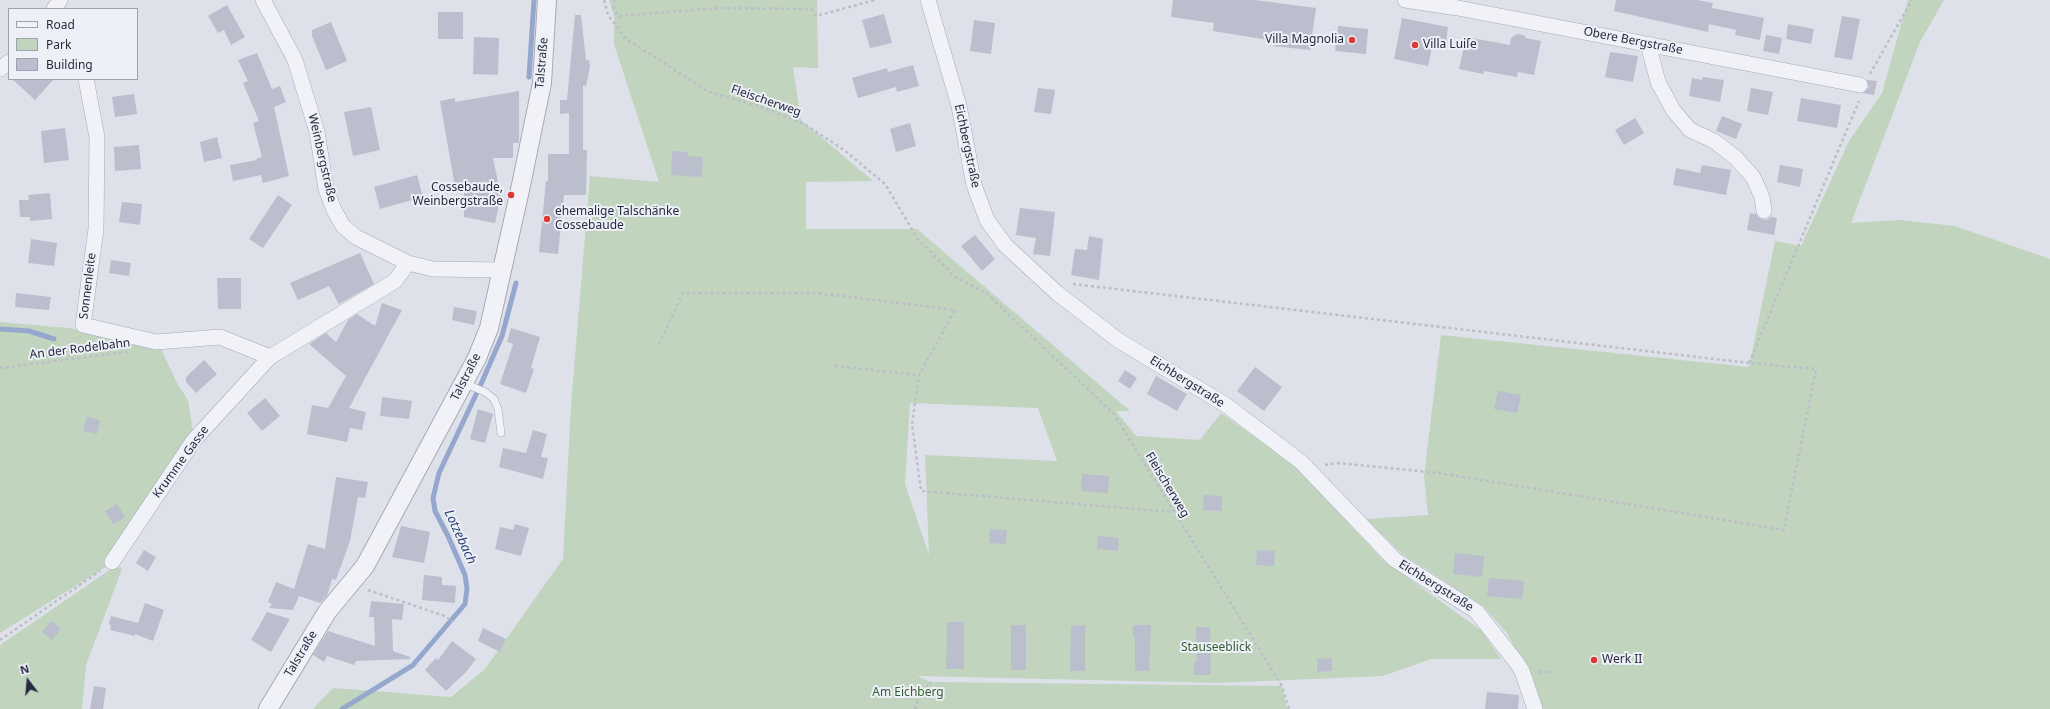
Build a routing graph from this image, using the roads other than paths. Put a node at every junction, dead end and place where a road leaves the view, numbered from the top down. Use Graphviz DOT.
graph roads {
  1 [pos="263,0"];
  2 [pos="548,0"];
  3 [pos="928,0"];
  4 [pos="1405,0"];
  5 [pos="1648,44"];
  6 [pos="8,63"];
  7 [pos="0,69"];
  8 [pos="86,80"];
  9 [pos="1860,85"];
  10 [pos="1764,211"];
  11 [pos="408,263"];
  12 [pos="501,270"];
  13 [pos="270,357"];
  14 [pos="466,384"];
  15 [pos="501,433"];
  16 [pos="112,562"];
  17 [pos="268,709"];
  18 [pos="1535,709"];
  1 -- 11 [label="street, Weinbergstraße"];
  2 -- 12 [label="street, Talstraße"];
  3 -- 18 [label="street, Eichbergstraße"];
  4 -- 5 [label="street, Obere Bergstraße"];
  5 -- 9 [label="street, Obere Bergstraße"];
  5 -- 10 [label="street"];
  6 -- 7 [label="street"];
  8 -- 13 [label="street, Sonnenleite"];
  11 -- 12 [label="street, Weinbergstraße"];
  11 -- 13 [label="street, Krumme Gasse"];
  12 -- 14 [label="street, Talstraße"];
  13 -- 16 [label="street, Krumme Gasse"];
  14 -- 15 [label="lane"];
  14 -- 17 [label="street, Talstraße"];
}
